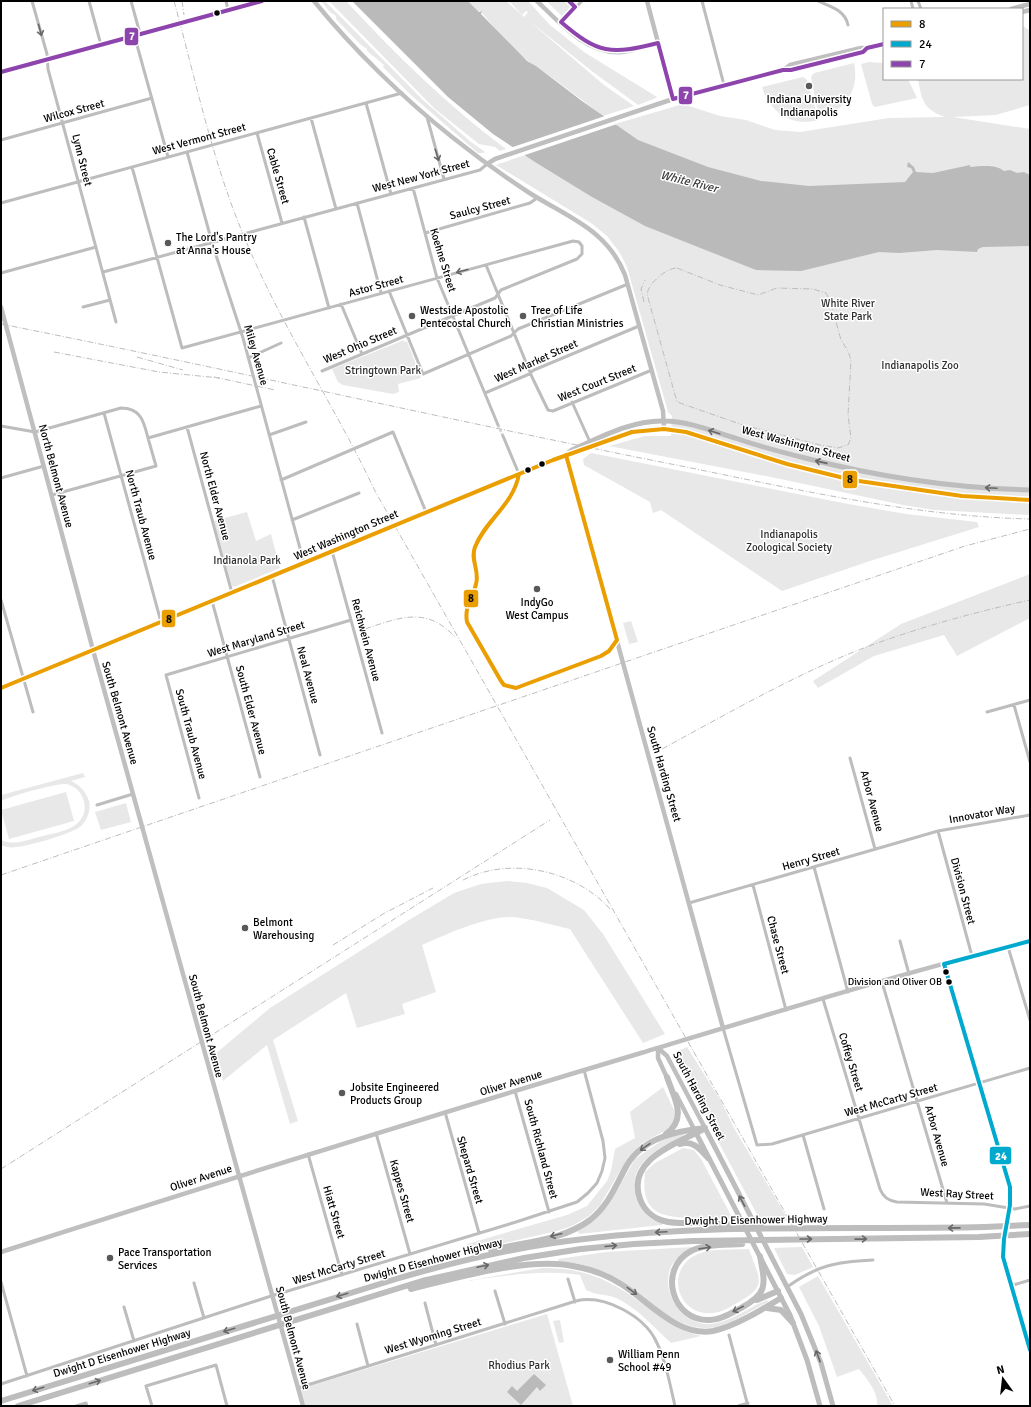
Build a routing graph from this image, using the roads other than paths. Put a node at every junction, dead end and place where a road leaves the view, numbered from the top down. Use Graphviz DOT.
graph roads {
  1 [pos="32,1"];
  2 [pos="89,1"];
  3 [pos="131,1"];
  4 [pos="226,1"];
  5 [pos="262,1"];
  6 [pos="314,1"];
  7 [pos="537,1"];
  8 [pos="582,1"];
  9 [pos="647,1"];
  10 [pos="702,1"];
  11 [pos="818,1"];
  12 [pos="1030,4"];
  13 [pos="1014,8"];
  14 [pos="228,10"];
  15 [pos="560,22"];
  16 [pos="848,25"];
  17 [pos="139,35"];
  18 [pos="658,43"];
  19 [pos="883,44"];
  20 [pos="101,45"];
  21 [pos="48,60"];
  22 [pos="1,72"];
  23 [pos="724,85"];
  24 [pos="402,93"];
  25 [pos="152,98"];
  26 [pos="673,100"];
  27 [pos="366,103"];
  28 [pos="426,117"];
  29 [pos="311,118"];
  30 [pos="63,123"];
  31 [pos="257,133"];
  32 [pos="1,140"];
  33 [pos="188,152"];
  34 [pos="168,157"];
  35 [pos="487,164"];
  36 [pos="132,167"];
  37 [pos="444,179"];
  38 [pos="79,182"];
  39 [pos="413,188"];
  40 [pos="391,194"];
  41 [pos="537,198"];
  42 [pos="1,203"];
  43 [pos="356,203"];
  44 [pos="336,209"];
  45 [pos="304,217"];
  46 [pos="282,223"];
  47 [pos="425,232"];
  48 [pos="574,241"];
  49 [pos="212,243"];
  50 [pos="96,247"];
  51 [pos="157,258"];
  52 [pos="486,265"];
  53 [pos="103,272"];
  54 [pos="1,273"];
  55 [pos="437,278"];
  56 [pos="628,284"];
  57 [pos="389,291"];
  58 [pos="381,293"];
  59 [pos="498,294"];
  60 [pos="110,300"];
  61 [pos="341,304"];
  62 [pos="1,307"];
  63 [pos="83,307"];
  64 [pos="329,308"];
  65 [pos="453,315"];
  66 [pos="116,322"];
  67 [pos="639,326"];
  68 [pos="240,332"];
  69 [pos="514,333"];
  70 [pos="407,335"];
  71 [pos="281,343"];
  72 [pos="362,354"];
  73 [pos="469,354"];
  74 [pos="248,358"];
  75 [pos="652,370"];
  76 [pos="322,371"];
  77 [pos="531,373"];
  78 [pos="485,393"];
  79 [pos="572,402"];
  80 [pos="261,406"];
  81 [pos="104,413"];
  82 [pos="664,421"];
  83 [pos="306,422"];
  84 [pos="498,425"];
  85 [pos="1,426"];
  86 [pos="187,427"];
  87 [pos="664,429"];
  88 [pos="35,432"];
  89 [pos="269,435"];
  90 [pos="503,436"];
  91 [pos="148,438"];
  92 [pos="590,442"];
  93 [pos="566,455"];
  94 [pos="44,466"];
  95 [pos="519,474"];
  96 [pos="121,476"];
  97 [pos="1,478"];
  98 [pos="281,480"];
  99 [pos="1030,490"];
  100 [pos="358,493"];
  101 [pos="52,495"];
  102 [pos="1030,500"];
  103 [pos="426,512"];
  104 [pos="292,520"];
  105 [pos="332,551"];
  106 [pos="304,563"];
  107 [pos="272,576"];
  108 [pos="232,593"];
  109 [pos="1,600"];
  110 [pos="212,601"];
  111 [pos="351,620"];
  112 [pos="161,622"];
  113 [pos="288,638"];
  114 [pos="93,650"];
  115 [pos="227,656"];
  116 [pos="166,675"];
  117 [pos="22,679"];
  118 [pos="1,688"];
  119 [pos="1030,700"];
  120 [pos="1014,704"];
  121 [pos="33,712"];
  122 [pos="987,712"];
  123 [pos="382,733"];
  124 [pos="320,755"];
  125 [pos="850,758"];
  126 [pos="1030,762"];
  127 [pos="260,778"];
  128 [pos="133,794"];
  129 [pos="199,798"];
  130 [pos="97,805"];
  131 [pos="1030,815"];
  132 [pos="938,831"];
  133 [pos="875,849"];
  134 [pos="814,867"];
  135 [pos="753,885"];
  136 [pos="689,903"];
  137 [pos="900,941"];
  138 [pos="1030,941"];
  139 [pos="1008,947"];
  140 [pos="972,956"];
  141 [pos="944,964"];
  142 [pos="910,974"];
  143 [pos="882,982"];
  144 [pos="848,992"];
  145 [pos="823,999"];
  146 [pos="786,1010"];
  147 [pos="1030,1020"];
  148 [pos="723,1028"];
  149 [pos="658,1048"];
  150 [pos="1030,1068"];
  151 [pos="584,1070"];
  152 [pos="667,1076"];
  153 [pos="979,1083"];
  154 [pos="515,1091"];
  155 [pos="917,1101"];
  156 [pos="445,1112"];
  157 [pos="859,1118"];
  158 [pos="705,1128"];
  159 [pos="695,1131"];
  160 [pos="376,1133"];
  161 [pos="803,1135"];
  162 [pos="663,1136"];
  163 [pos="674,1145"];
  164 [pos="757,1145"];
  165 [pos="308,1154"];
  166 [pos="708,1158"];
  167 [pos="239,1176"];
  168 [pos="885,1197"];
  169 [pos="947,1203"];
  170 [pos="1030,1206"];
  171 [pos="1010,1208"];
  172 [pos="824,1209"];
  173 [pos="549,1212"];
  174 [pos="1030,1225"];
  175 [pos="814,1229"];
  176 [pos="479,1233"];
  177 [pos="1030,1234"];
  178 [pos="734,1242"];
  179 [pos="1,1252"];
  180 [pos="410,1254"];
  181 [pos="760,1256"];
  182 [pos="873,1260"];
  183 [pos="446,1265"];
  184 [pos="342,1276"];
  185 [pos="568,1279"];
  186 [pos="1030,1280"];
  187 [pos="1,1282"];
  188 [pos="194,1283"];
  189 [pos="1010,1286"];
  190 [pos="787,1287"];
  191 [pos="495,1291"];
  192 [pos="778,1291"];
  193 [pos="273,1296"];
  194 [pos="781,1298"];
  195 [pos="575,1302"];
  196 [pos="752,1302"];
  197 [pos="351,1303"];
  198 [pos="425,1303"];
  199 [pos="124,1307"];
  200 [pos="762,1309"];
  201 [pos="204,1318"];
  202 [pos="793,1323"];
  203 [pos="357,1324"];
  204 [pos="505,1324"];
  205 [pos="730,1336"];
  206 [pos="134,1341"];
  207 [pos="436,1345"];
  208 [pos="1030,1350"];
  209 [pos="368,1366"];
  210 [pos="27,1376"];
  211 [pos="1,1384"];
  212 [pos="298,1388"];
  213 [pos="1,1401"];
  214 [pos="86,1404"];
  215 [pos="748,1405"];
  216 [pos="18,1406"];
  217 [pos="76,1406"];
  218 [pos="152,1406"];
  219 [pos="227,1406"];
  220 [pos="303,1406"];
  221 [pos="675,1406"];
  222 [pos="738,1406"];
  223 [pos="820,1406"];
  224 [pos="832,1406"];
  1 -- 21 [label="street, Lynn Street, one-way"];
  2 -- 20 [label="street"];
  3 -- 17 [label="street"];
  4 -- 14 [label="street"];
  5 -- 14 [label="main road"];
  6 -- 24 [label="main road"];
  7 -- 15 [label="main road"];
  8 -- 15 [label="street"];
  9 -- 18 [label="main road"];
  10 -- 23 [label="street"];
  11 -- 16 [label="street"];
  12 -- 13 [label="main road"];
  14 -- 17 [label="main road"];
  15 -- 18 [label="main road"];
  17 -- 20 [label="main road"];
  17 -- 25 [label="street"];
  18 -- 26 [label="main road"];
  19 -- 23 [label="main road, West New York Street"];
  20 -- 21 [label="main road"];
  21 -- 22 [label="main road"];
  21 -- 30 [label="street, Lynn Street"];
  23 -- 26 [label="main road, West New York Street"];
  24 -- 27 [label="street, West Vermont Street"];
  24 -- 28 [label="main road"];
  25 -- 30 [label="street, Wilcox Street"];
  25 -- 34 [label="street"];
  26 -- 35 [label="main road, West New York Street"];
  27 -- 29 [label="street, West Vermont Street"];
  27 -- 40 [label="street"];
  28 -- 35 [label="main road"];
  28 -- 37 [label="street, one-way"];
  29 -- 31 [label="street, West Vermont Street"];
  29 -- 44 [label="street"];
  30 -- 32 [label="street, Wilcox Street"];
  30 -- 38 [label="street, Lynn Street"];
  31 -- 33 [label="street, West Vermont Street"];
  31 -- 46 [label="street, Cable Street"];
  33 -- 34 [label="street, West Vermont Street"];
  33 -- 49 [label="street, Miley Avenue"];
  34 -- 36 [label="street, West Vermont Street"];
  35 -- 37 [label="street, West New York Street"];
  35 -- 41 [label="main road"];
  36 -- 38 [label="street, West Vermont Street"];
  36 -- 51 [label="street"];
  37 -- 39 [label="street, West New York Street"];
  38 -- 42 [label="street, West Vermont Street"];
  38 -- 50 [label="street, Lynn Street"];
  39 -- 40 [label="street, West New York Street"];
  39 -- 47 [label="street, Koehne Street"];
  40 -- 43 [label="street, West New York Street"];
  41 -- 47 [label="street, Saulcy Street"];
  41 -- 56 [label="main road"];
  43 -- 44 [label="street, West New York Street"];
  43 -- 58 [label="street"];
  44 -- 45 [label="street, West New York Street"];
  45 -- 46 [label="street, West New York Street"];
  45 -- 64 [label="street"];
  46 -- 49 [label="street, West New York Street"];
  47 -- 55 [label="street, Koehne Street"];
  48 -- 52 [label="street, Astor Street"];
  48 -- 59 [label="street, West Ohio Street"];
  49 -- 51 [label="street, West New York Street"];
  49 -- 68 [label="street, Miley Avenue"];
  50 -- 53 [label="street, Lynn Street"];
  50 -- 54 [label="street"];
  51 -- 53 [label="street, West New York Street"];
  51 -- 68 [label="street, Astor Street"];
  52 -- 55 [label="street, Astor Street, one-way"];
  52 -- 59 [label="street"];
  53 -- 60 [label="street, Lynn Street"];
  55 -- 57 [label="street, Astor Street"];
  55 -- 65 [label="street, Koehne Street"];
  56 -- 67 [label="main road"];
  56 -- 69 [label="street"];
  57 -- 58 [label="street, Astor Street"];
  57 -- 70 [label="street"];
  58 -- 61 [label="street, Astor Street"];
  59 -- 65 [label="street, West Ohio Street"];
  59 -- 69 [label="street"];
  60 -- 63 [label="street"];
  60 -- 66 [label="street, Lynn Street"];
  61 -- 64 [label="street, Astor Street"];
  61 -- 72 [label="street"];
  62 -- 88 [label="main road, North Belmont Avenue"];
  64 -- 68 [label="street, Astor Street"];
  65 -- 70 [label="street, West Ohio Street"];
  65 -- 73 [label="street, Koehne Street"];
  67 -- 75 [label="main road"];
  67 -- 77 [label="street, West Market Street"];
  68 -- 74 [label="street, Miley Avenue"];
  69 -- 73 [label="street"];
  69 -- 77 [label="street"];
  70 -- 72 [label="street, West Ohio Street"];
  70 -- 73 [label="street"];
  71 -- 74 [label="street"];
  72 -- 76 [label="street, West Ohio Street"];
  73 -- 78 [label="street, Koehne Street"];
  74 -- 80 [label="street, Miley Avenue"];
  75 -- 79 [label="street, West Court Street"];
  75 -- 82 [label="main road"];
  77 -- 78 [label="street, West Market Street"];
  77 -- 79 [label="street, West Court Street"];
  78 -- 84 [label="street, Koehne Street"];
  79 -- 92 [label="street"];
  80 -- 86 [label="street"];
  80 -- 89 [label="street, Miley Avenue"];
  81 -- 88 [label="street"];
  81 -- 91 [label="street"];
  81 -- 96 [label="street, North Traub Avenue"];
  82 -- 87 [label="main road"];
  82 -- 92 [label="main road, West Washington Street"];
  99 -- 82 [label="main road, West Washington Street, one-way"];
  83 -- 89 [label="street"];
  85 -- 88 [label="street"];
  86 -- 91 [label="street"];
  86 -- 108 [label="street, North Elder Avenue"];
  87 -- 93 [label="main road, West Washington Street"];
  87 -- 102 [label="main road, West Washington Street"];
  88 -- 94 [label="main road, North Belmont Avenue"];
  89 -- 98 [label="street, Miley Avenue"];
  90 -- 95 [label="street"];
  91 -- 96 [label="street"];
  92 -- 93 [label="main road, West Washington Street"];
  93 -- 95 [label="main road, West Washington Street"];
  93 -- 136 [label="main road, South Harding Street"];
  94 -- 97 [label="street"];
  94 -- 101 [label="main road, North Belmont Avenue"];
  95 -- 103 [label="main road, West Washington Street"];
  96 -- 101 [label="street"];
  96 -- 112 [label="street, North Traub Avenue"];
  98 -- 103 [label="street"];
  98 -- 104 [label="street, Miley Avenue"];
  100 -- 104 [label="street"];
  101 -- 114 [label="main road, North Belmont Avenue"];
  103 -- 105 [label="main road, West Washington Street"];
  104 -- 106 [label="street, Miley Avenue"];
  105 -- 106 [label="main road, West Washington Street"];
  105 -- 111 [label="street, Reichwein Avenue"];
  106 -- 107 [label="main road, West Washington Street"];
  107 -- 108 [label="main road, West Washington Street"];
  107 -- 113 [label="street, Neal Avenue"];
  108 -- 110 [label="main road, West Washington Street"];
  109 -- 117 [label="street"];
  110 -- 112 [label="main road, West Washington Street"];
  110 -- 115 [label="street, South Elder Avenue"];
  111 -- 113 [label="street, West Maryland Street"];
  111 -- 123 [label="street, Reichwein Avenue"];
  112 -- 114 [label="main road, West Washington Street"];
  113 -- 115 [label="street, West Maryland Street"];
  113 -- 124 [label="street, Neal Avenue"];
  114 -- 117 [label="main road, West Washington Street"];
  114 -- 128 [label="main road, South Belmont Avenue"];
  115 -- 116 [label="street, West Maryland Street"];
  115 -- 127 [label="street, South Elder Avenue"];
  116 -- 129 [label="street, South Traub Avenue"];
  117 -- 118 [label="main road, West Washington Street"];
  117 -- 121 [label="street"];
  119 -- 120 [label="street"];
  120 -- 122 [label="street"];
  120 -- 126 [label="street"];
  125 -- 133 [label="street, Arbor Avenue"];
  128 -- 130 [label="street"];
  128 -- 167 [label="main road, South Belmont Avenue"];
  131 -- 132 [label="street, Innovator Way"];
  132 -- 133 [label="street, Henry Street"];
  132 -- 140 [label="street, Division Street"];
  133 -- 134 [label="street, Henry Street"];
  134 -- 135 [label="street, Henry Street"];
  134 -- 144 [label="street"];
  135 -- 136 [label="street, Henry Street"];
  135 -- 146 [label="street, Chase Street"];
  136 -- 148 [label="main road, South Harding Street"];
  137 -- 142 [label="street"];
  138 -- 139 [label="main road, Oliver Avenue"];
  139 -- 140 [label="main road, Oliver Avenue"];
  139 -- 147 [label="street"];
  140 -- 141 [label="main road, Oliver Avenue"];
  141 -- 142 [label="main road, Oliver Avenue"];
  141 -- 153 [label="street"];
  142 -- 143 [label="main road, Oliver Avenue"];
  143 -- 144 [label="main road, Oliver Avenue"];
  143 -- 155 [label="street, Arbor Avenue"];
  144 -- 145 [label="main road, Oliver Avenue"];
  145 -- 146 [label="main road, Oliver Avenue"];
  145 -- 157 [label="street, Coffey Street"];
  146 -- 148 [label="main road, Oliver Avenue"];
  148 -- 149 [label="main road, Oliver Avenue"];
  148 -- 164 [label="street, South Harding Street"];
  149 -- 151 [label="main road, Oliver Avenue"];
  149 -- 152 [label="main road, South Harding Street"];
  149 -- 158 [label="main road, South Harding Street"];
  150 -- 153 [label="street, West McCarty Street"];
  151 -- 154 [label="main road, Oliver Avenue"];
  151 -- 173 [label="street, West McCarty Street"];
  152 -- 159 [label="main road, South Harding Street"];
  152 -- 162 [label="highway"];
  153 -- 155 [label="street, West McCarty Street"];
  153 -- 171 [label="street"];
  154 -- 156 [label="main road, Oliver Avenue"];
  154 -- 173 [label="street, South Richland Street"];
  155 -- 157 [label="street, West McCarty Street"];
  155 -- 169 [label="street, Arbor Avenue"];
  156 -- 160 [label="main road, Oliver Avenue"];
  156 -- 176 [label="street, Shepard Street"];
  157 -- 161 [label="street, West McCarty Street"];
  157 -- 168 [label="street, Coffey Street"];
  158 -- 159 [label="highway"];
  190 -- 158 [label="main road, South Harding Street, one-way"];
  159 -- 162 [label="highway"];
  159 -- 163 [label="highway"];
  159 -- 166 [label="main road, South Harding Street"];
  160 -- 165 [label="main road, Oliver Avenue"];
  160 -- 180 [label="street, Kappes Street"];
  161 -- 164 [label="street, West McCarty Street"];
  161 -- 172 [label="street"];
  162 -- 183 [label="highway, one-way"];
  163 -- 166 [label="highway"];
  163 -- 175 [label="highway"];
  165 -- 167 [label="main road, Oliver Avenue"];
  165 -- 184 [label="street, Hiatt Street"];
  166 -- 181 [label="main road, South Harding Street"];
  167 -- 179 [label="main road, Oliver Avenue"];
  167 -- 193 [label="main road, South Belmont Avenue"];
  168 -- 169 [label="street, West Ray Street"];
  169 -- 171 [label="street, West Ray Street"];
  170 -- 171 [label="street, West Ray Street"];
  171 -- 189 [label="street"];
  173 -- 176 [label="street, West McCarty Street"];
  174 -- 175 [label="highway, Dwight D Eisenhower Highway, one-way"];
  175 -- 183 [label="highway, Dwight D Eisenhower Highway, one-way"];
  176 -- 180 [label="street, West McCarty Street"];
  178 -- 177 [label="highway, Dwight D Eisenhower Highway, one-way"];
  196 -- 178 [label="highway, one-way"];
  197 -- 178 [label="highway, Dwight D Eisenhower Highway, one-way"];
  180 -- 184 [label="street, West McCarty Street"];
  181 -- 192 [label="main road, South Harding Street"];
  181 -- 196 [label="highway"];
  182 -- 190 [label="street"];
  183 -- 213 [label="highway, Dwight D Eisenhower Highway, one-way"];
  184 -- 193 [label="street, West McCarty Street"];
  185 -- 195 [label="street"];
  186 -- 189 [label="street"];
  187 -- 210 [label="street"];
  188 -- 201 [label="street"];
  189 -- 208 [label="street"];
  190 -- 192 [label="main road"];
  190 -- 194 [label="main road"];
  224 -- 190 [label="main road, South Harding Street, one-way"];
  191 -- 204 [label="street"];
  192 -- 194 [label="main road, South Harding Street"];
  192 -- 196 [label="highway"];
  193 -- 201 [label="street, West McCarty Street"];
  193 -- 212 [label="main road, South Belmont Avenue"];
  194 -- 200 [label="highway"];
  194 -- 202 [label="main road, South Harding Street"];
  195 -- 204 [label="street, West Wyoming Street"];
  195 -- 221 [label="street, West Wyoming Street"];
  197 -- 200 [label="highway, one-way"];
  216 -- 197 [label="highway, Dwight D Eisenhower Highway, one-way"];
  198 -- 207 [label="street"];
  199 -- 206 [label="street"];
  200 -- 202 [label="highway"];
  201 -- 206 [label="street, West McCarty Street"];
  202 -- 223 [label="main road, South Harding Street"];
  203 -- 209 [label="street"];
  204 -- 207 [label="street, West Wyoming Street"];
  205 -- 215 [label="street"];
  206 -- 210 [label="street, West McCarty Street"];
  207 -- 209 [label="street, West Wyoming Street"];
  209 -- 212 [label="street, West Wyoming Street"];
  210 -- 211 [label="street, West McCarty Street"];
  212 -- 220 [label="main road, South Belmont Avenue"];
  214 -- 217 [label="street"];
  215 -- 222 [label="street"];
  218 -- 219 [label="street"];
}
